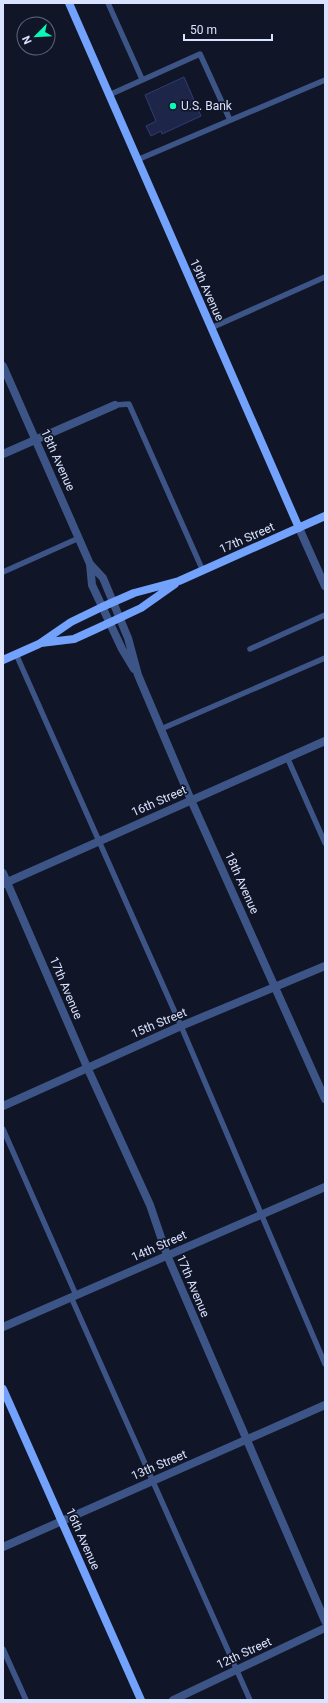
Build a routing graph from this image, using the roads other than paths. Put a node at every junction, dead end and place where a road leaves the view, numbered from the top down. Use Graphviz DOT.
graph roads {
  1 [pos="69,3"];
  2 [pos="108,3"];
  3 [pos="142,79"];
  4 [pos="325,80"];
  5 [pos="109,94"];
  6 [pos="230,120"];
  7 [pos="137,160"];
  8 [pos="325,277"];
  9 [pos="211,328"];
  10 [pos="3,366"];
  11 [pos="115,405"];
  12 [pos="36,439"];
  13 [pos="3,454"];
  14 [pos="325,516"];
  15 [pos="299,528"];
  16 [pos="79,538"];
  17 [pos="90,564"];
  18 [pos="203,571"];
  19 [pos="3,572"];
  20 [pos="179,581"];
  21 [pos="325,586"];
  22 [pos="113,602"];
  23 [pos="102,607"];
  24 [pos="325,615"];
  25 [pos="120,618"];
  26 [pos="109,623"];
  27 [pos="39,644"];
  28 [pos="250,650"];
  29 [pos="16,654"];
  30 [pos="325,658"];
  31 [pos="3,660"];
  32 [pos="138,675"];
  33 [pos="161,730"];
  34 [pos="325,741"];
  35 [pos="288,758"];
  36 [pos="192,800"];
  37 [pos="98,842"];
  38 [pos="325,843"];
  39 [pos="3,873"];
  40 [pos="5,883"];
  41 [pos="325,966"];
  42 [pos="276,987"];
  43 [pos="181,1026"];
  44 [pos="87,1067"];
  45 [pos="325,1099"];
  46 [pos="3,1106"];
  47 [pos="3,1129"];
  48 [pos="325,1187"];
  49 [pos="261,1215"];
  50 [pos="167,1255"];
  51 [pos="73,1296"];
  52 [pos="3,1327"];
  53 [pos="325,1364"];
  54 [pos="3,1389"];
  55 [pos="325,1405"];
  56 [pos="247,1440"];
  57 [pos="153,1481"];
  58 [pos="61,1520"];
  59 [pos="3,1547"];
  60 [pos="325,1621"];
  61 [pos="325,1628"];
  62 [pos="3,1649"];
  63 [pos="237,1670"];
  64 [pos="26,1700"];
  65 [pos="141,1700"];
  66 [pos="173,1700"];
  67 [pos="250,1700"];
  1 -- 5 [label="main road, 19th Avenue"];
  2 -- 3 [label="lane"];
  3 -- 5 [label="lane"];
  3 -- 6 [label="lane"];
  4 -- 6 [label="lane"];
  5 -- 7 [label="main road, 19th Avenue"];
  6 -- 7 [label="lane"];
  7 -- 9 [label="main road, 19th Avenue"];
  8 -- 9 [label="lane"];
  9 -- 15 [label="main road, 19th Avenue"];
  10 -- 12 [label="street, 18th Avenue"];
  11 -- 12 [label="street"];
  11 -- 18 [label="lane"];
  12 -- 13 [label="street"];
  12 -- 16 [label="street, 18th Avenue"];
  14 -- 15 [label="main road, 17th Street"];
  15 -- 18 [label="main road, 17th Street"];
  15 -- 21 [label="street, 19th Avenue"];
  16 -- 17 [label="street, 18th Avenue"];
  16 -- 19 [label="lane"];
  17 -- 22 [label="street, 18th Avenue"];
  17 -- 23 [label="street, 18th Avenue"];
  18 -- 20 [label="main road, 17th Street"];
  20 -- 22 [label="main road, 17th Street"];
  20 -- 25 [label="main road, 17th Street"];
  22 -- 23 [label="main road, 17th Street"];
  22 -- 25 [label="street, 18th Avenue"];
  23 -- 26 [label="street, 18th Avenue"];
  23 -- 27 [label="main road, 17th Street"];
  24 -- 28 [label="lane"];
  25 -- 26 [label="main road, 17th Street"];
  25 -- 32 [label="street, 18th Avenue"];
  26 -- 27 [label="main road, 17th Street"];
  26 -- 32 [label="street, 18th Avenue"];
  27 -- 29 [label="main road, 17th Street"];
  29 -- 31 [label="main road, 17th Street"];
  29 -- 37 [label="lane"];
  30 -- 33 [label="lane"];
  32 -- 33 [label="street, 18th Avenue"];
  33 -- 36 [label="street, 18th Avenue"];
  34 -- 35 [label="street, 16th Street"];
  35 -- 36 [label="street, 16th Street"];
  35 -- 38 [label="lane"];
  36 -- 37 [label="street, 16th Street"];
  36 -- 42 [label="street, 18th Avenue"];
  37 -- 40 [label="street, 16th Street"];
  37 -- 43 [label="lane"];
  39 -- 40 [label="street, 17th Avenue"];
  40 -- 44 [label="street, 17th Avenue"];
  41 -- 42 [label="street, 15th Street"];
  42 -- 43 [label="street, 15th Street"];
  42 -- 45 [label="street, 18th Avenue"];
  43 -- 44 [label="street, 15th Street"];
  43 -- 49 [label="lane"];
  44 -- 46 [label="street, 15th Street"];
  44 -- 50 [label="street, 17th Avenue"];
  47 -- 51 [label="lane"];
  48 -- 49 [label="street, 14th Street"];
  49 -- 50 [label="street, 14th Street"];
  49 -- 53 [label="lane"];
  50 -- 51 [label="street, 14th Street"];
  50 -- 56 [label="street, 17th Avenue"];
  51 -- 52 [label="street, 14th Street"];
  51 -- 57 [label="lane"];
  54 -- 58 [label="main road, 16th Avenue"];
  55 -- 56 [label="street, 13th Street"];
  56 -- 57 [label="street, 13th Street"];
  56 -- 60 [label="street, 17th Avenue"];
  57 -- 58 [label="street, 13th Street"];
  57 -- 63 [label="lane"];
  58 -- 59 [label="street, 13th Street"];
  58 -- 65 [label="main road, 16th Avenue"];
  61 -- 63 [label="street, 12th Street"];
  62 -- 64 [label="lane"];
  63 -- 66 [label="street, 12th Street"];
  63 -- 67 [label="lane"];
}
